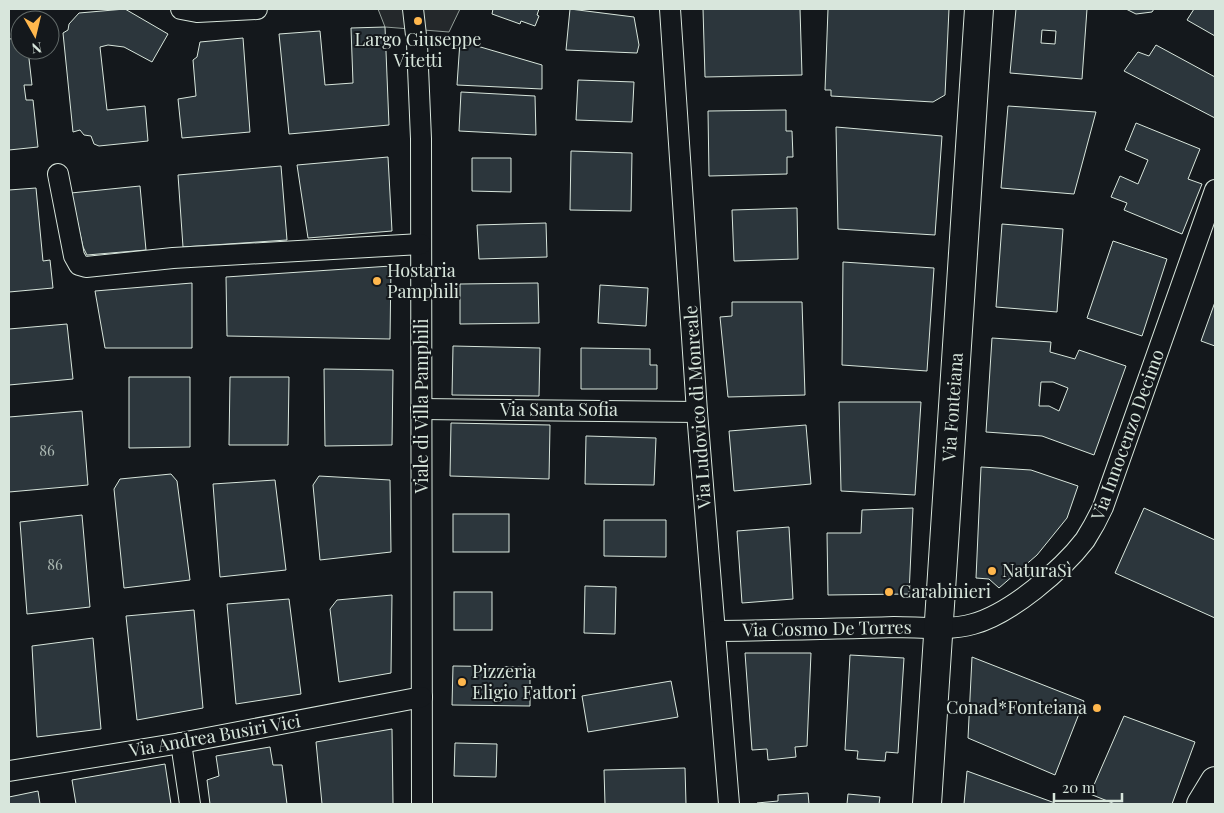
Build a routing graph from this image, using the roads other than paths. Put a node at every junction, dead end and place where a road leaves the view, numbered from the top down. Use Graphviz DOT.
graph roads {
  1 [pos="181,9"];
  2 [pos="257,9"];
  3 [pos="413,9"];
  4 [pos="670,9"];
  5 [pos="979,9"];
  6 [pos="58,174"];
  7 [pos="1215,190"];
  8 [pos="421,244"];
  9 [pos="421,409"];
  10 [pos="698,412"];
  11 [pos="938,628"];
  12 [pos="715,631"];
  13 [pos="422,697"];
  14 [pos="181,742"];
  15 [pos="9,771"];
  16 [pos="1215,781"];
  17 [pos="190,804"];
  18 [pos="422,804"];
  19 [pos="729,804"];
  20 [pos="926,804"];
  21 [pos="1201,804"];
  1 -- 2 [label="street"];
  3 -- 8 [label="street, Viale di Villa Pamphili"];
  4 -- 10 [label="street, Via Ludovico di Monreale"];
  5 -- 11 [label="street, Via Fonteiana"];
  6 -- 8 [label="street"];
  7 -- 11 [label="street, Via Innocenzo Decimo"];
  8 -- 9 [label="street, Viale di Villa Pamphili"];
  9 -- 10 [label="street, Via Santa Sofia"];
  9 -- 13 [label="street, Viale di Villa Pamphili"];
  10 -- 12 [label="street, Via Ludovico di Monreale"];
  11 -- 12 [label="street, Via Cosmo De Torres"];
  11 -- 20 [label="street, Via Fonteiana"];
  12 -- 19 [label="street, Via Ludovico di Monreale"];
  13 -- 14 [label="street, Via Andrea Busiri Vici"];
  13 -- 18 [label="street, Viale di Villa Pamphili"];
  14 -- 15 [label="street, Via Andrea Busiri Vici"];
  14 -- 17 [label="street"];
  16 -- 21 [label="street"];
}
